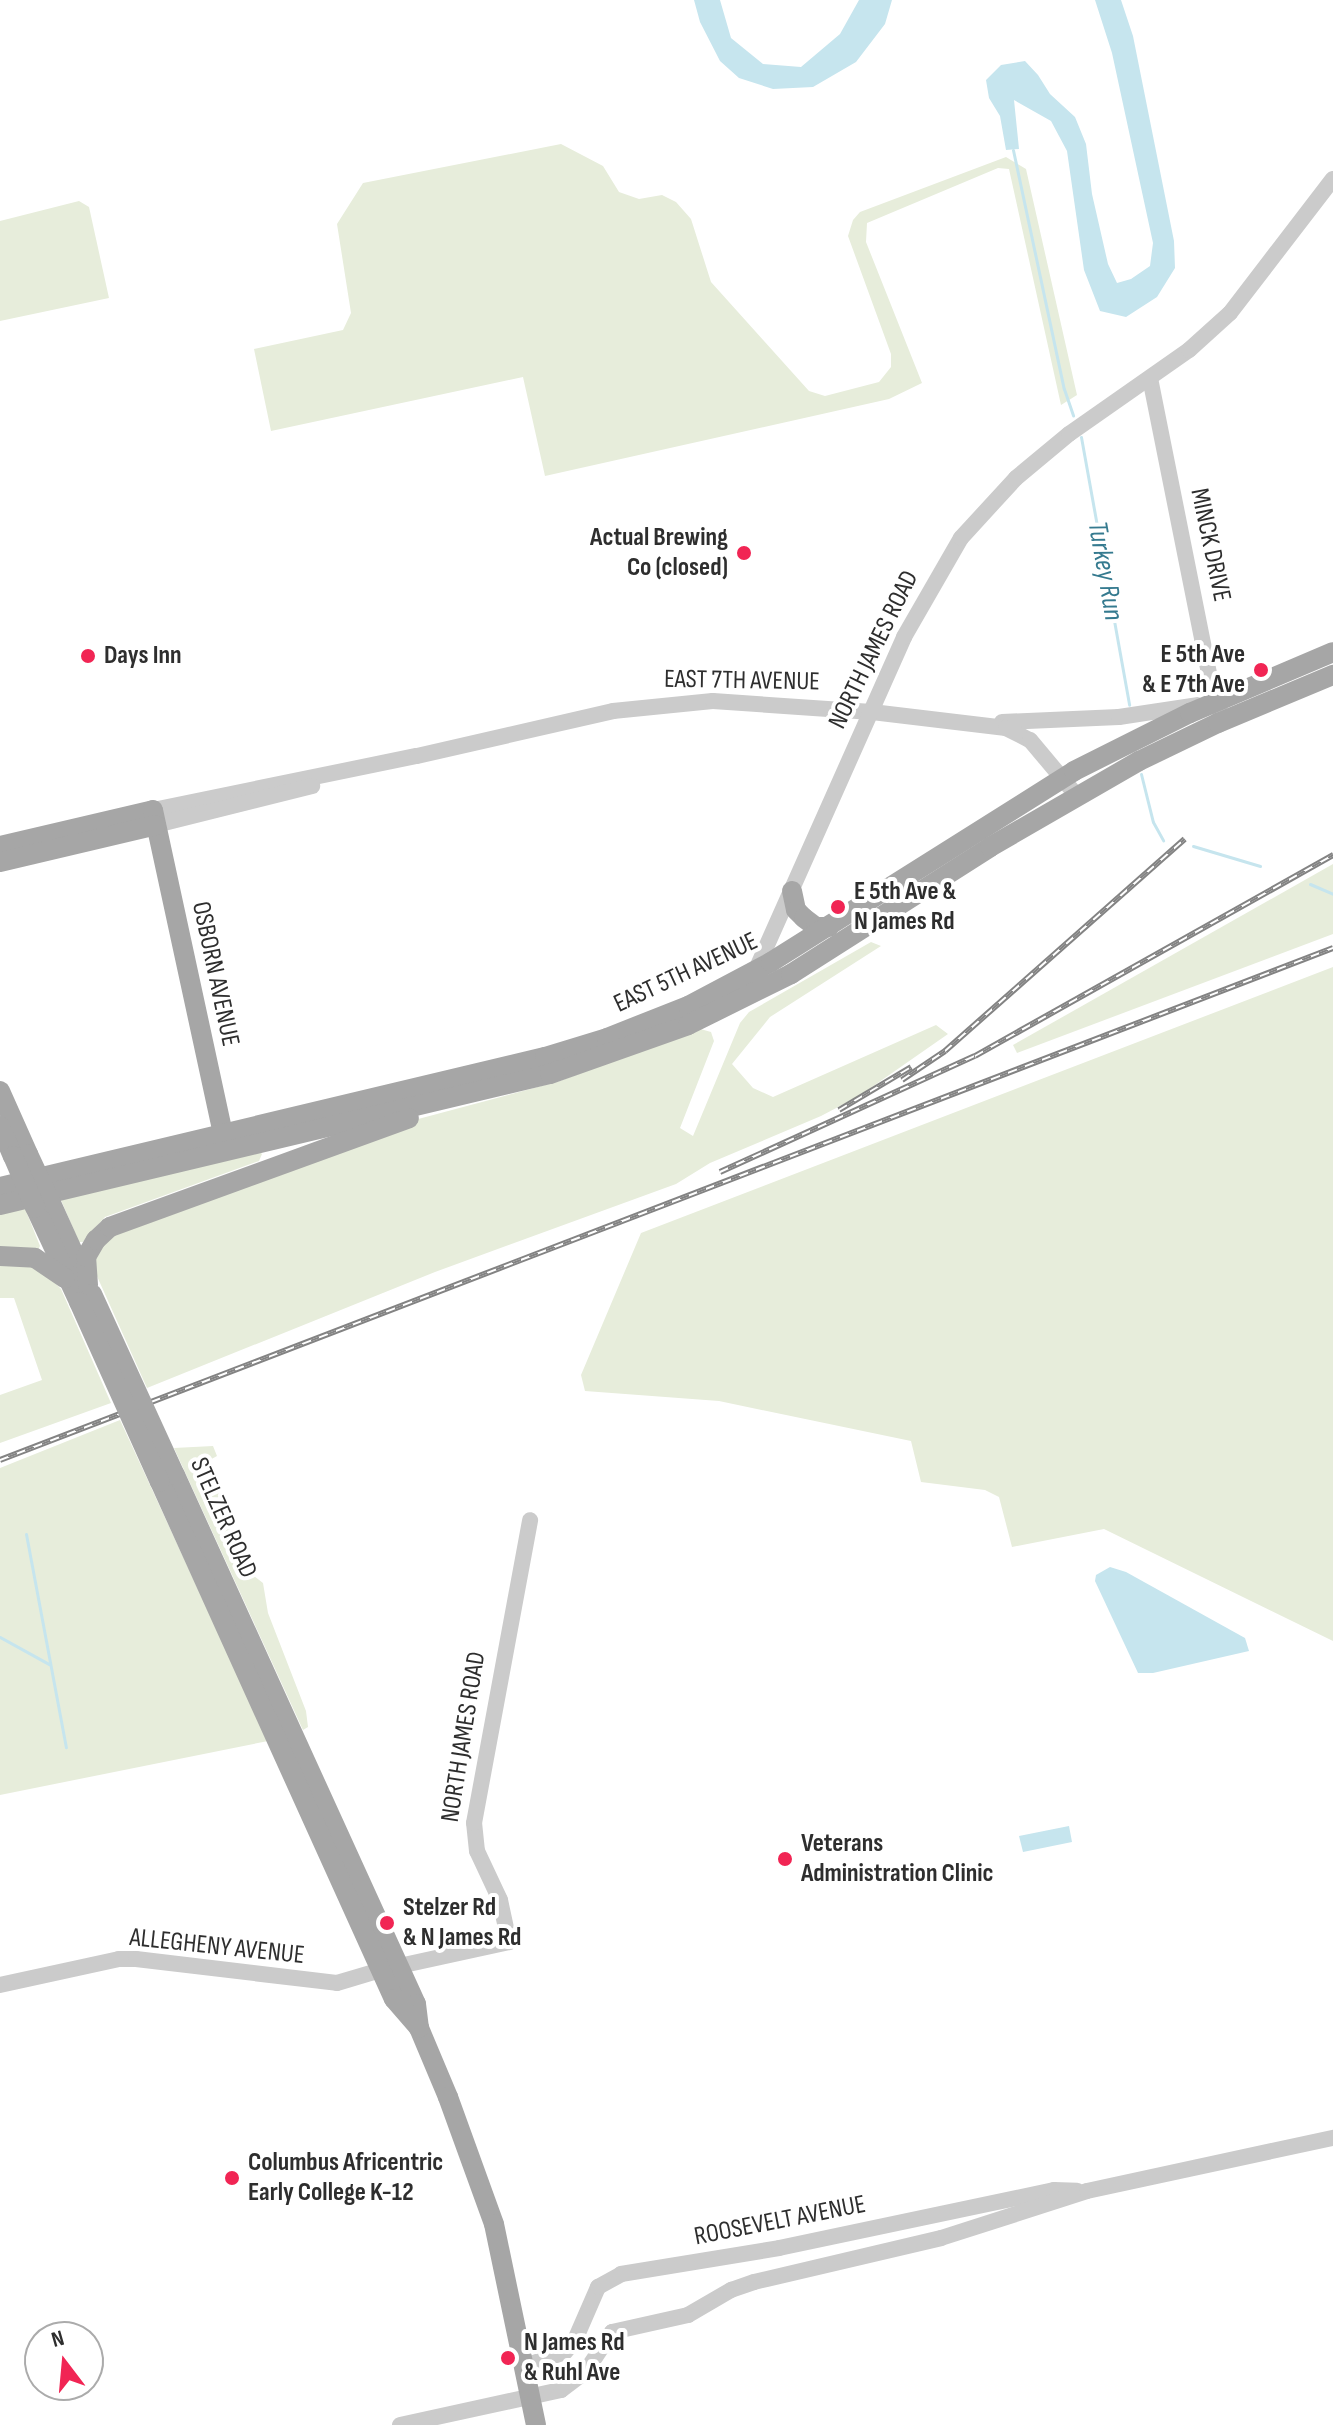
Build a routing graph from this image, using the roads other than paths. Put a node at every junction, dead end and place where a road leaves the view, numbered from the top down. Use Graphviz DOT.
graph roads {
  1 [pos="1333,179"];
  2 [pos="1150,378"];
  3 [pos="1333,652"];
  4 [pos="1333,675"];
  5 [pos="1220,711"];
  6 [pos="872,712"];
  7 [pos="975,722"];
  8 [pos="1062,778"];
  9 [pos="1077,796"];
  10 [pos="154,817"];
  11 [pos="0,846"];
  12 [pos="0,862"];
  13 [pos="792,891"];
  14 [pos="829,927"];
  15 [pos="755,971"];
  16 [pos="743,999"];
  17 [pos="535,1078"];
  18 [pos="0,1091"];
  19 [pos="0,1126"];
  20 [pos="224,1141"];
  21 [pos="21,1155"];
  22 [pos="0,1187"];
  23 [pos="0,1205"];
  24 [pos="0,1256"];
  25 [pos="83,1291"];
  26 [pos="530,1520"];
  27 [pos="390,1968"];
  28 [pos="0,1985"];
  29 [pos="1333,2138"];
  30 [pos="1087,2191"];
  31 [pos="525,2366"];
  32 [pos="531,2399"];
  33 [pos="400,2425"];
  34 [pos="536,2425"];
  1 -- 2 [label="street, NORTH JAMES ROAD"];
  2 -- 5 [label="street, MINCK DRIVE"];
  2 -- 6 [label="street, NORTH JAMES ROAD"];
  3 -- 5 [label="main road, EAST 5TH AVENUE"];
  4 -- 5 [label="main road, EAST 5TH AVENUE"];
  5 -- 7 [label="street, EAST 7TH AVENUE"];
  5 -- 8 [label="main road, EAST 5TH AVENUE"];
  5 -- 9 [label="main road, EAST 5TH AVENUE"];
  6 -- 7 [label="street, EAST 7TH AVENUE"];
  6 -- 10 [label="street, EAST 7TH AVENUE"];
  6 -- 13 [label="street, NORTH JAMES ROAD"];
  7 -- 8 [label="street, EAST 7TH AVENUE"];
  8 -- 9 [label="street, EAST 7TH AVENUE"];
  8 -- 14 [label="main road, EAST 5TH AVENUE"];
  9 -- 16 [label="main road, EAST 5TH AVENUE"];
  10 -- 11 [label="main road, EAST 7TH AVENUE"];
  10 -- 12 [label="main road, EAST 7TH AVENUE"];
  10 -- 20 [label="main road, OSBORN AVENUE"];
  13 -- 14 [label="main road"];
  13 -- 15 [label="street, NORTH JAMES ROAD"];
  14 -- 15 [label="main road, EAST 5TH AVENUE"];
  15 -- 16 [label="street, NORTH JAMES ROAD"];
  15 -- 20 [label="main road, EAST 5TH AVENUE"];
  16 -- 17 [label="main road, EAST 5TH AVENUE"];
  17 -- 20 [label="main road, EAST 5TH AVENUE"];
  17 -- 25 [label="main road"];
  18 -- 21 [label="main road, STELZER ROAD"];
  19 -- 21 [label="main road, STELZER ROAD"];
  20 -- 22 [label="main road, EAST 5TH AVENUE"];
  20 -- 23 [label="main road, EAST 5TH AVENUE"];
  21 -- 25 [label="main road, STELZER ROAD, bridge"];
  24 -- 25 [label="main road"];
  25 -- 27 [label="main road, STELZER ROAD, bridge"];
  26 -- 27 [label="street, NORTH JAMES ROAD"];
  27 -- 28 [label="street, ALLEGHENY AVENUE"];
  27 -- 31 [label="main road"];
  29 -- 30 [label="street, ROOSEVELT AVENUE"];
  30 -- 31 [label="street, ROOSEVELT AVENUE"];
  30 -- 32 [label="street, ROOSEVELT AVENUE"];
  31 -- 32 [label="main road"];
  32 -- 33 [label="street, ROOSEVELT AVENUE"];
  32 -- 34 [label="main road"];
}
